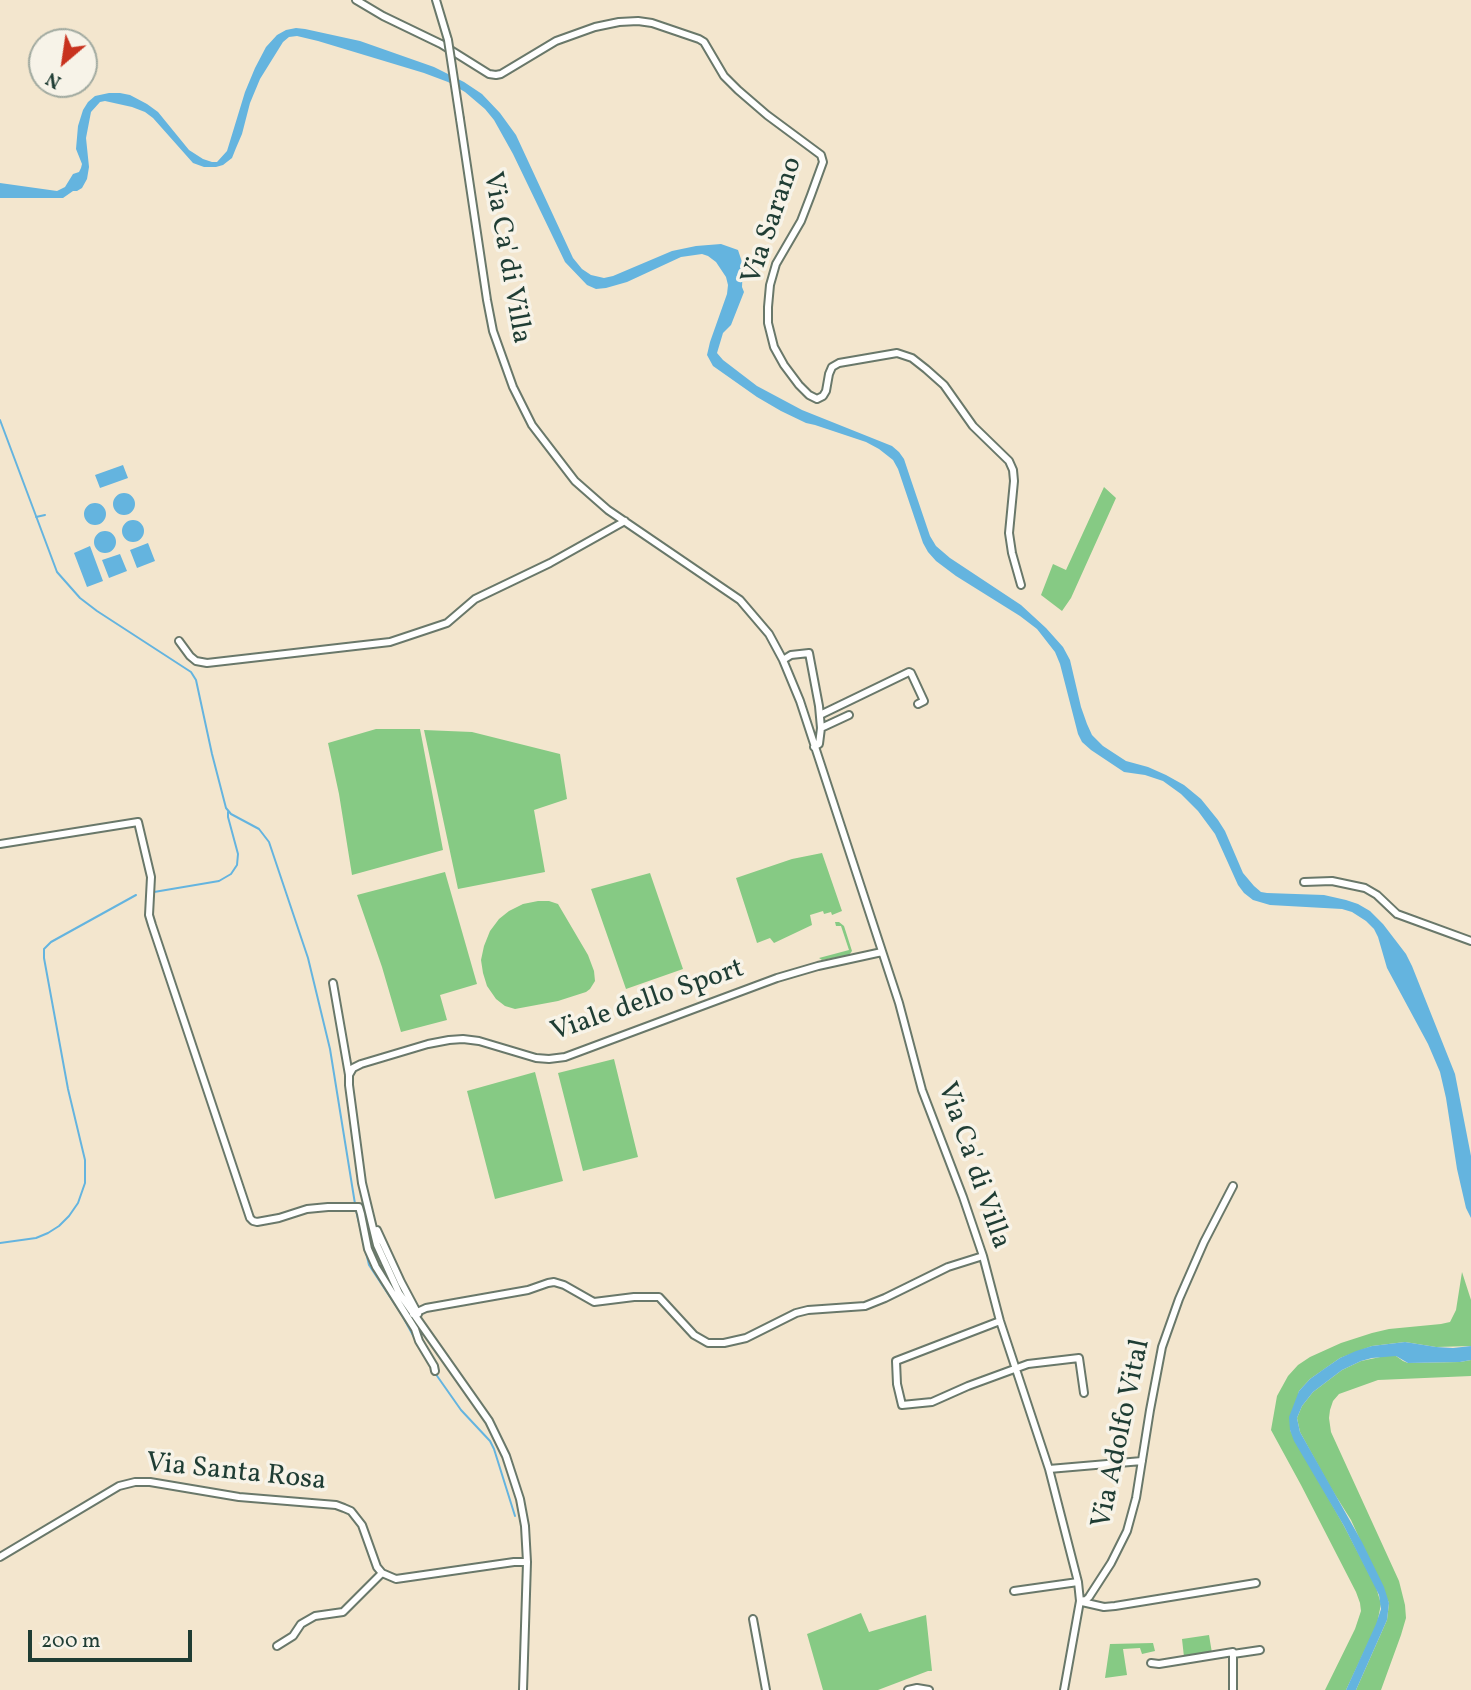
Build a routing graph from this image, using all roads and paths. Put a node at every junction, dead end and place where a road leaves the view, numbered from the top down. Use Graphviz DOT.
graph roads {
  1 [pos="356,0"];
  2 [pos="436,0"];
  3 [pos="625,521"];
  4 [pos="1021,585"];
  5 [pos="179,641"];
  6 [pos="783,660"];
  7 [pos="924,704"];
  8 [pos="820,715"];
  9 [pos="849,715"];
  10 [pos="821,729"];
  11 [pos="814,747"];
  12 [pos="0,844"];
  13 [pos="1304,882"];
  14 [pos="1469,941"];
  15 [pos="1471,951"];
  16 [pos="883,952"];
  17 [pos="333,982"];
  18 [pos="349,1075"];
  19 [pos="1233,1186"];
  20 [pos="983,1256"];
  21 [pos="388,1262"];
  22 [pos="376,1267"];
  23 [pos="414,1313"];
  24 [pos="1000,1321"];
  25 [pos="1016,1368"];
  26 [pos="435,1371"];
  27 [pos="1084,1393"];
  28 [pos="1142,1461"];
  29 [pos="1049,1469"];
  30 [pos="0,1558"];
  31 [pos="527,1562"];
  32 [pos="382,1573"];
  33 [pos="1078,1582"];
  34 [pos="1256,1583"];
  35 [pos="1014,1591"];
  36 [pos="1080,1601"];
  37 [pos="753,1619"];
  38 [pos="277,1646"];
  39 [pos="1260,1650"];
  40 [pos="1233,1654"];
  41 [pos="1151,1662"];
  42 [pos="525,1690"];
  43 [pos="766,1690"];
  44 [pos="908,1690"];
  45 [pos="929,1690"];
  46 [pos="1064,1690"];
  47 [pos="1233,1690"];
  1 -- 4 [label="street, Via Sarano"];
  2 -- 3 [label="street, Via Ca' di Villa, bridge"];
  3 -- 5 [label="street"];
  3 -- 6 [label="street, Via Ca' di Villa"];
  6 -- 8 [label="street"];
  6 -- 11 [label="street, Via Ca' di Villa"];
  7 -- 8 [label="street"];
  8 -- 10 [label="street"];
  9 -- 10 [label="street"];
  10 -- 11 [label="street"];
  11 -- 16 [label="street, Via Ca' di Villa"];
  12 -- 22 [label="street"];
  13 -- 14 [label="street"];
  14 -- 15 [label="street"];
  16 -- 18 [label="street, Viale dello Sport"];
  16 -- 20 [label="street, Via Ca' di Villa"];
  17 -- 18 [label="street"];
  18 -- 21 [label="street"];
  19 -- 28 [label="street, Via Adolfo Vital"];
  20 -- 23 [label="street"];
  20 -- 24 [label="street, Via Ca' di Villa"];
  21 -- 22 [label="street"];
  21 -- 23 [label="street"];
  22 -- 26 [label="street"];
  23 -- 31 [label="street"];
  24 -- 25 [label="street, Via Ca' di Villa"];
  24 -- 25 [label="street"];
  25 -- 27 [label="street"];
  25 -- 29 [label="street, Via Ca' di Villa"];
  28 -- 29 [label="street"];
  28 -- 36 [label="street, Via Adolfo Vital"];
  29 -- 33 [label="street, Via Ca' di Villa"];
  30 -- 32 [label="street, Via Santa Rosa"];
  31 -- 32 [label="street"];
  31 -- 42 [label="street"];
  32 -- 38 [label="street"];
  33 -- 35 [label="street"];
  33 -- 36 [label="street, Via Ca' di Villa"];
  34 -- 36 [label="street"];
  36 -- 46 [label="street"];
  37 -- 43 [label="street"];
  39 -- 40 [label="street"];
  40 -- 41 [label="street"];
  40 -- 47 [label="street"];
  44 -- 45 [label="street"];
}
